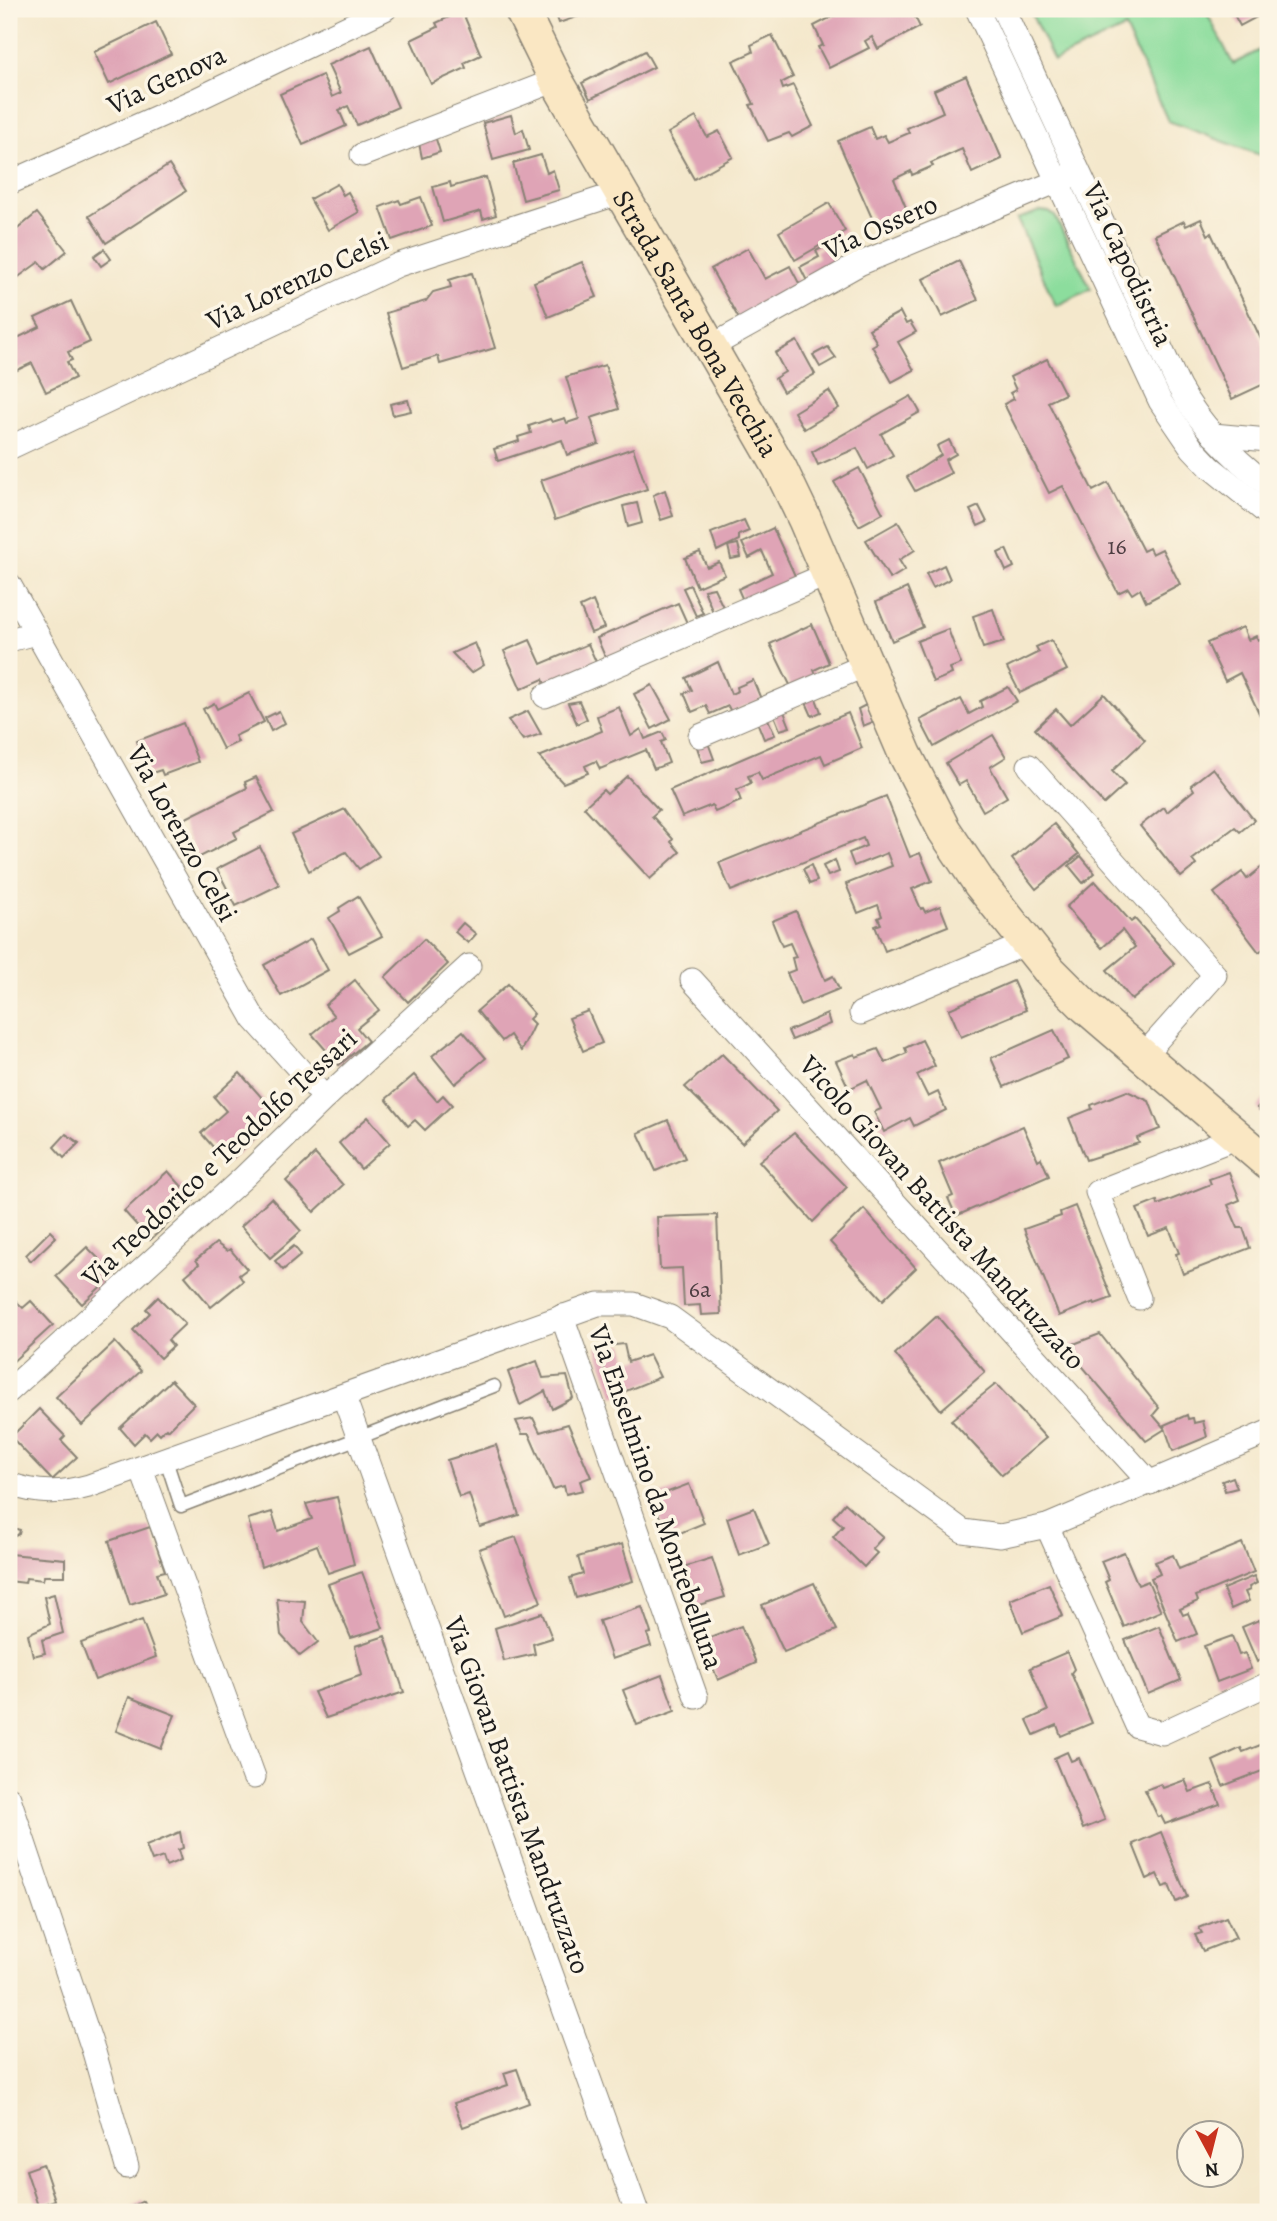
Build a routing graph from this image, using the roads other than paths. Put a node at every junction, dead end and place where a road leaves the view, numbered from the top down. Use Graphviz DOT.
graph roads {
  1 [pos="521,9"];
  2 [pos="977,9"];
  3 [pos="1003,9"];
  4 [pos="381,10"];
  5 [pos="556,80"];
  6 [pos="362,155"];
  7 [pos="1080,172"];
  8 [pos="1058,181"];
  9 [pos="9,183"];
  10 [pos="622,192"];
  11 [pos="712,346"];
  12 [pos="1213,435"];
  13 [pos="1268,440"];
  14 [pos="1268,447"];
  15 [pos="9,448"];
  16 [pos="1254,477"];
  17 [pos="1268,514"];
  18 [pos="828,574"];
  19 [pos="9,584"];
  20 [pos="36,633"];
  21 [pos="9,640"];
  22 [pos="866,665"];
  23 [pos="545,696"];
  24 [pos="700,736"];
  25 [pos="1029,766"];
  26 [pos="1025,944"];
  27 [pos="469,966"];
  28 [pos="692,980"];
  29 [pos="861,1013"];
  30 [pos="1143,1056"];
  31 [pos="326,1098"];
  32 [pos="1238,1137"];
  33 [pos="1268,1163"];
  34 [pos="1139,1298"];
  35 [pos="562,1316"];
  36 [pos="494,1386"];
  37 [pos="9,1391"];
  38 [pos="344,1397"];
  39 [pos="1268,1433"];
  40 [pos="358,1439"];
  41 [pos="166,1460"];
  42 [pos="141,1468"];
  43 [pos="1150,1483"];
  44 [pos="9,1484"];
  45 [pos="1047,1526"];
  46 [pos="1268,1684"];
  47 [pos="696,1697"];
  48 [pos="254,1777"];
  49 [pos="9,1798"];
  50 [pos="127,2167"];
  51 [pos="638,2212"];
  1 -- 5 [label="street, Strada Santa Bona Vecchia"];
  2 -- 8 [label="street, Via Capodistria"];
  3 -- 7 [label="street, Via Capodistria"];
  4 -- 9 [label="street, Via Genova"];
  5 -- 6 [label="street"];
  5 -- 10 [label="street, Strada Santa Bona Vecchia"];
  7 -- 8 [label="street, Via Ossero"];
  7 -- 12 [label="street, Via Capodistria"];
  8 -- 11 [label="street, Via Ossero"];
  8 -- 16 [label="street, Via Capodistria"];
  10 -- 11 [label="street, Strada Santa Bona Vecchia"];
  10 -- 15 [label="street, Via Lorenzo Celsi"];
  11 -- 18 [label="street, Strada Santa Bona Vecchia"];
  12 -- 13 [label="street"];
  12 -- 16 [label="street, Via Capodistria"];
  14 -- 16 [label="street"];
  16 -- 17 [label="street, Via Capodistria"];
  18 -- 22 [label="street, Strada Santa Bona Vecchia"];
  18 -- 23 [label="street"];
  19 -- 20 [label="street, Via Lorenzo Celsi"];
  20 -- 21 [label="street"];
  20 -- 31 [label="street, Via Lorenzo Celsi"];
  22 -- 24 [label="street"];
  22 -- 26 [label="street, Strada Santa Bona Vecchia"];
  25 -- 30 [label="street"];
  26 -- 29 [label="street"];
  26 -- 30 [label="street, Strada Santa Bona Vecchia"];
  27 -- 31 [label="street, Via Teodorico e Teodolfo Tessari"];
  28 -- 43 [label="street, Vicolo Giovan Battista Mandruzzato"];
  30 -- 32 [label="street, Strada Santa Bona Vecchia"];
  31 -- 37 [label="street, Via Teodorico e Teodolfo Tessari"];
  32 -- 33 [label="street, Strada Santa Bona Vecchia"];
  32 -- 34 [label="street"];
  35 -- 38 [label="street"];
  35 -- 45 [label="street"];
  35 -- 47 [label="street, Via Enselmino da Montebelluna"];
  36 -- 40 [label="lane"];
  38 -- 40 [label="street, Via Giovan Battista Mandruzzato"];
  38 -- 41 [label="street"];
  39 -- 43 [label="street"];
  40 -- 41 [label="lane"];
  40 -- 51 [label="street, Via Giovan Battista Mandruzzato"];
  41 -- 42 [label="street"];
  42 -- 44 [label="street"];
  42 -- 48 [label="street"];
  43 -- 45 [label="street"];
  45 -- 46 [label="street"];
  49 -- 50 [label="street"];
}
